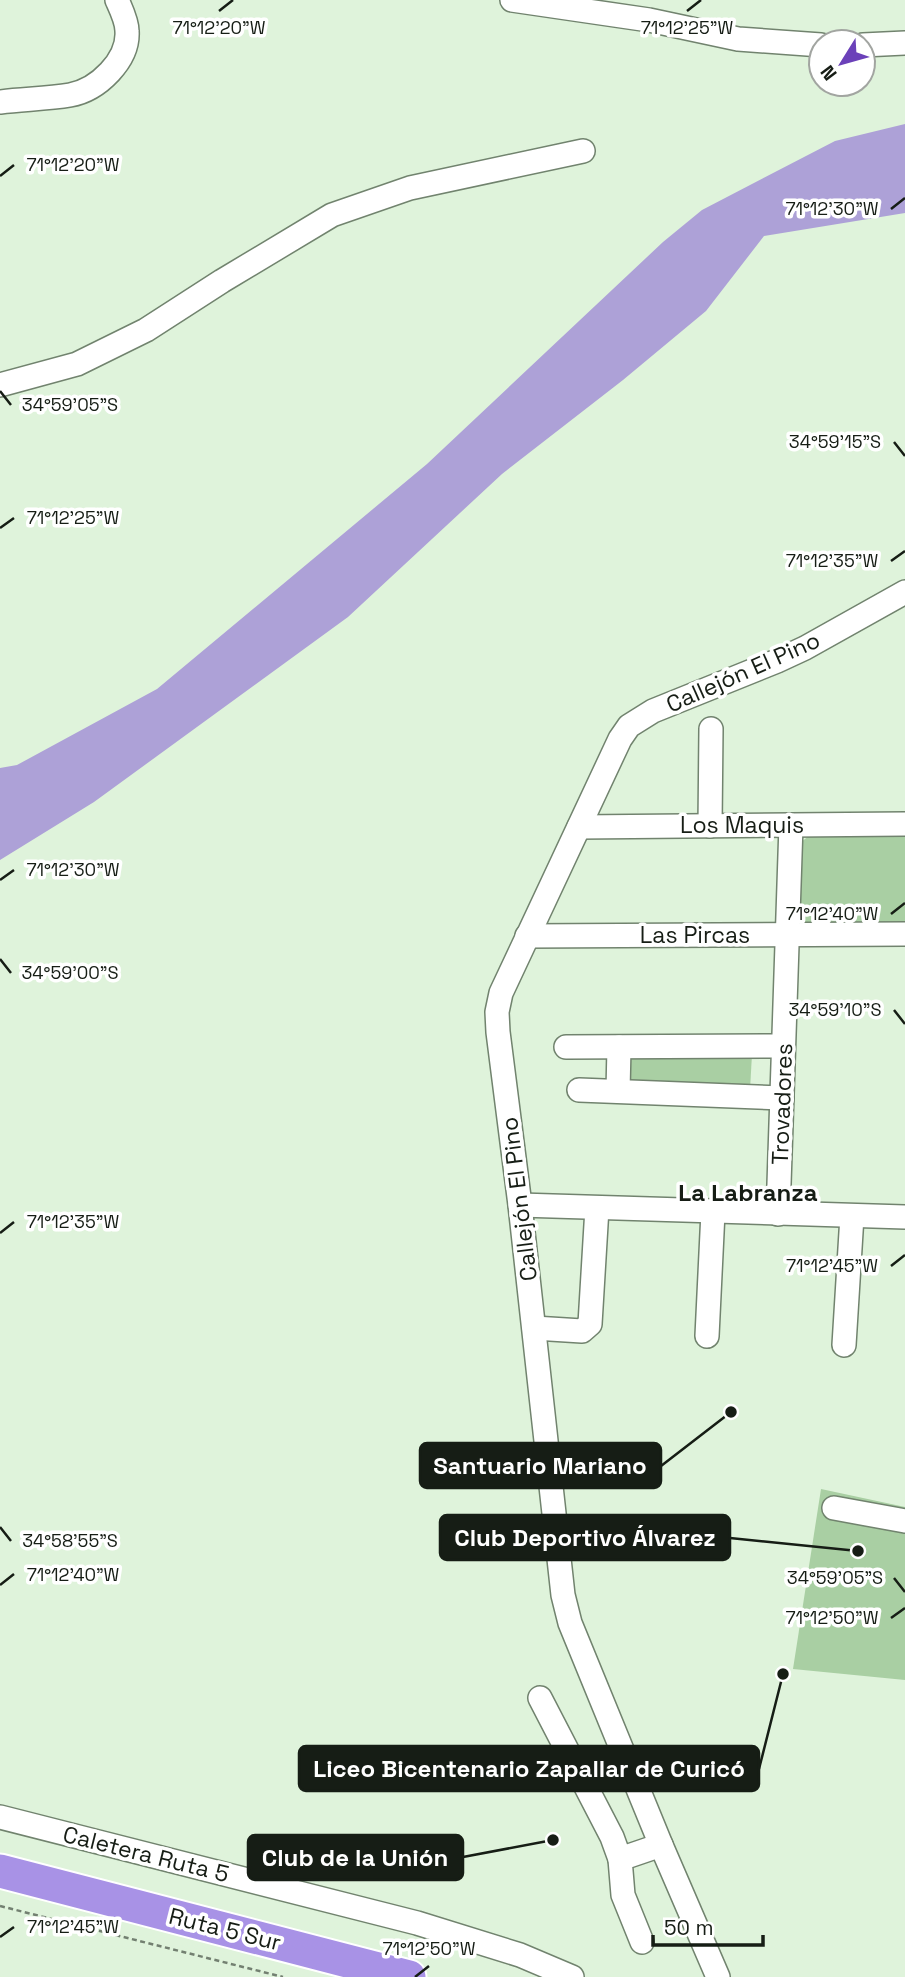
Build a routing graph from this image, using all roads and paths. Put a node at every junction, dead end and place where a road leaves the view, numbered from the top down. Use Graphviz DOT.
graph roads {
  1 [pos="117,0"];
  2 [pos="512,0"];
  3 [pos="905,43"];
  4 [pos="807,44"];
  5 [pos="877,44"];
  6 [pos="0,102"];
  7 [pos="583,151"];
  8 [pos="0,385"];
  9 [pos="905,592"];
  10 [pos="711,729"];
  11 [pos="905,824"];
  12 [pos="791,825"];
  13 [pos="710,826"];
  14 [pos="579,827"];
  15 [pos="905,934"];
  16 [pos="787,935"];
  17 [pos="527,936"];
  18 [pos="783,1046"];
  19 [pos="566,1047"];
  20 [pos="619,1047"];
  21 [pos="579,1090"];
  22 [pos="618,1091"];
  23 [pos="782,1098"];
  24 [pos="520,1205"];
  25 [pos="597,1208"];
  26 [pos="713,1212"];
  27 [pos="778,1214"];
  28 [pos="852,1216"];
  29 [pos="905,1217"];
  30 [pos="534,1328"];
  31 [pos="707,1336"];
  32 [pos="844,1345"];
  33 [pos="834,1508"];
  34 [pos="905,1521"];
  35 [pos="540,1698"];
  36 [pos="0,1817"];
  37 [pos="661,1844"];
  38 [pos="620,1859"];
  39 [pos="0,1871"];
  40 [pos="0,1891"];
  41 [pos="0,1906"];
  42 [pos="642,1942"];
  43 [pos="283,1977"];
  44 [pos="337,1977"];
  45 [pos="409,1977"];
  46 [pos="572,1977"];
  47 [pos="718,1977"];
  1 -- 6 [label="street"];
  2 -- 4 [label="street"];
  3 -- 5 [label="street"];
  7 -- 8 [label="street"];
  9 -- 14 [label="street, Callejón El Pino"];
  10 -- 13 [label="street"];
  11 -- 12 [label="street, Los Maquis"];
  12 -- 13 [label="street, Los Maquis"];
  12 -- 16 [label="street, Trovadores"];
  13 -- 14 [label="street, Los Maquis"];
  14 -- 17 [label="street, Callejón El Pino"];
  15 -- 16 [label="street, Las Pircas"];
  16 -- 17 [label="street, Las Pircas"];
  16 -- 18 [label="street, Trovadores"];
  17 -- 24 [label="street, Callejón El Pino"];
  18 -- 20 [label="street"];
  18 -- 23 [label="street, Trovadores"];
  19 -- 20 [label="street"];
  20 -- 22 [label="street"];
  21 -- 22 [label="street"];
  22 -- 23 [label="street"];
  23 -- 27 [label="street, Trovadores"];
  24 -- 25 [label="street"];
  24 -- 30 [label="street, Callejón El Pino"];
  25 -- 26 [label="street"];
  25 -- 30 [label="street"];
  26 -- 27 [label="street"];
  26 -- 31 [label="street"];
  27 -- 28 [label="street"];
  28 -- 29 [label="street"];
  28 -- 32 [label="street"];
  30 -- 37 [label="street, Callejón El Pino"];
  33 -- 34 [label="street"];
  35 -- 38 [label="street"];
  36 -- 46 [label="street, Caletera Ruta 5"];
  37 -- 38 [label="street"];
  37 -- 47 [label="street, Callejón El Pino"];
  38 -- 42 [label="street"];
  39 -- 45 [label="highway, Ruta 5 Sur"];
  40 -- 44 [label="highway, Ruta 5 Sur"];
  41 -- 43 [label="path"];
}
